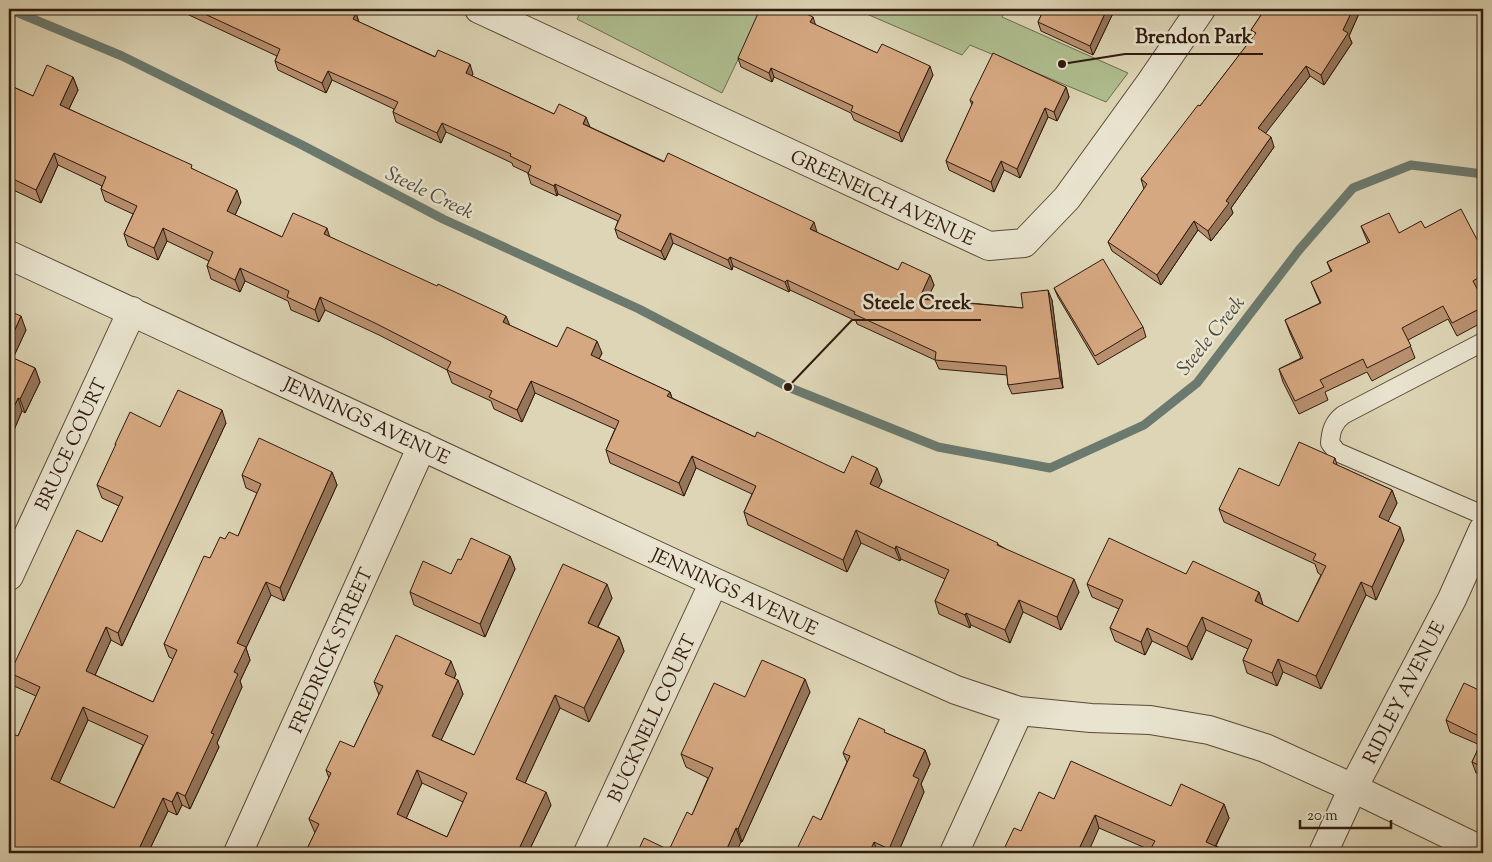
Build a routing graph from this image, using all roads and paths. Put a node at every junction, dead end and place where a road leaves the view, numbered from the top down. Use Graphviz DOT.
graph roads {
  1 [pos="479,9"];
  2 [pos="1201,9"];
  3 [pos="9,254"];
  4 [pos="132,311"];
  5 [pos="1483,342"];
  6 [pos="422,446"];
  7 [pos="1483,516"];
  8 [pos="1483,530"];
  9 [pos="9,576"];
  10 [pos="714,582"];
  11 [pos="1019,711"];
  12 [pos="1353,788"];
  13 [pos="1483,851"];
  14 [pos="238,853"];
  15 [pos="588,853"];
  16 [pos="954,853"];
  17 [pos="1323,853"];
  1 -- 2 [label="street, GREENEICH AVENUE"];
  3 -- 4 [label="street, JENNINGS AVENUE"];
  4 -- 6 [label="street, JENNINGS AVENUE"];
  4 -- 9 [label="street, BRUCE COURT"];
  5 -- 7 [label="lane"];
  6 -- 10 [label="street, JENNINGS AVENUE"];
  6 -- 14 [label="street, FREDRICK STREET"];
  8 -- 12 [label="street, RIDLEY AVENUE"];
  10 -- 11 [label="street, JENNINGS AVENUE"];
  10 -- 15 [label="street, BUCKNELL COURT"];
  11 -- 12 [label="street, JENNINGS AVENUE"];
  11 -- 16 [label="street"];
  12 -- 13 [label="street, JENNINGS AVENUE"];
  12 -- 17 [label="street, RIDLEY AVENUE"];
}
